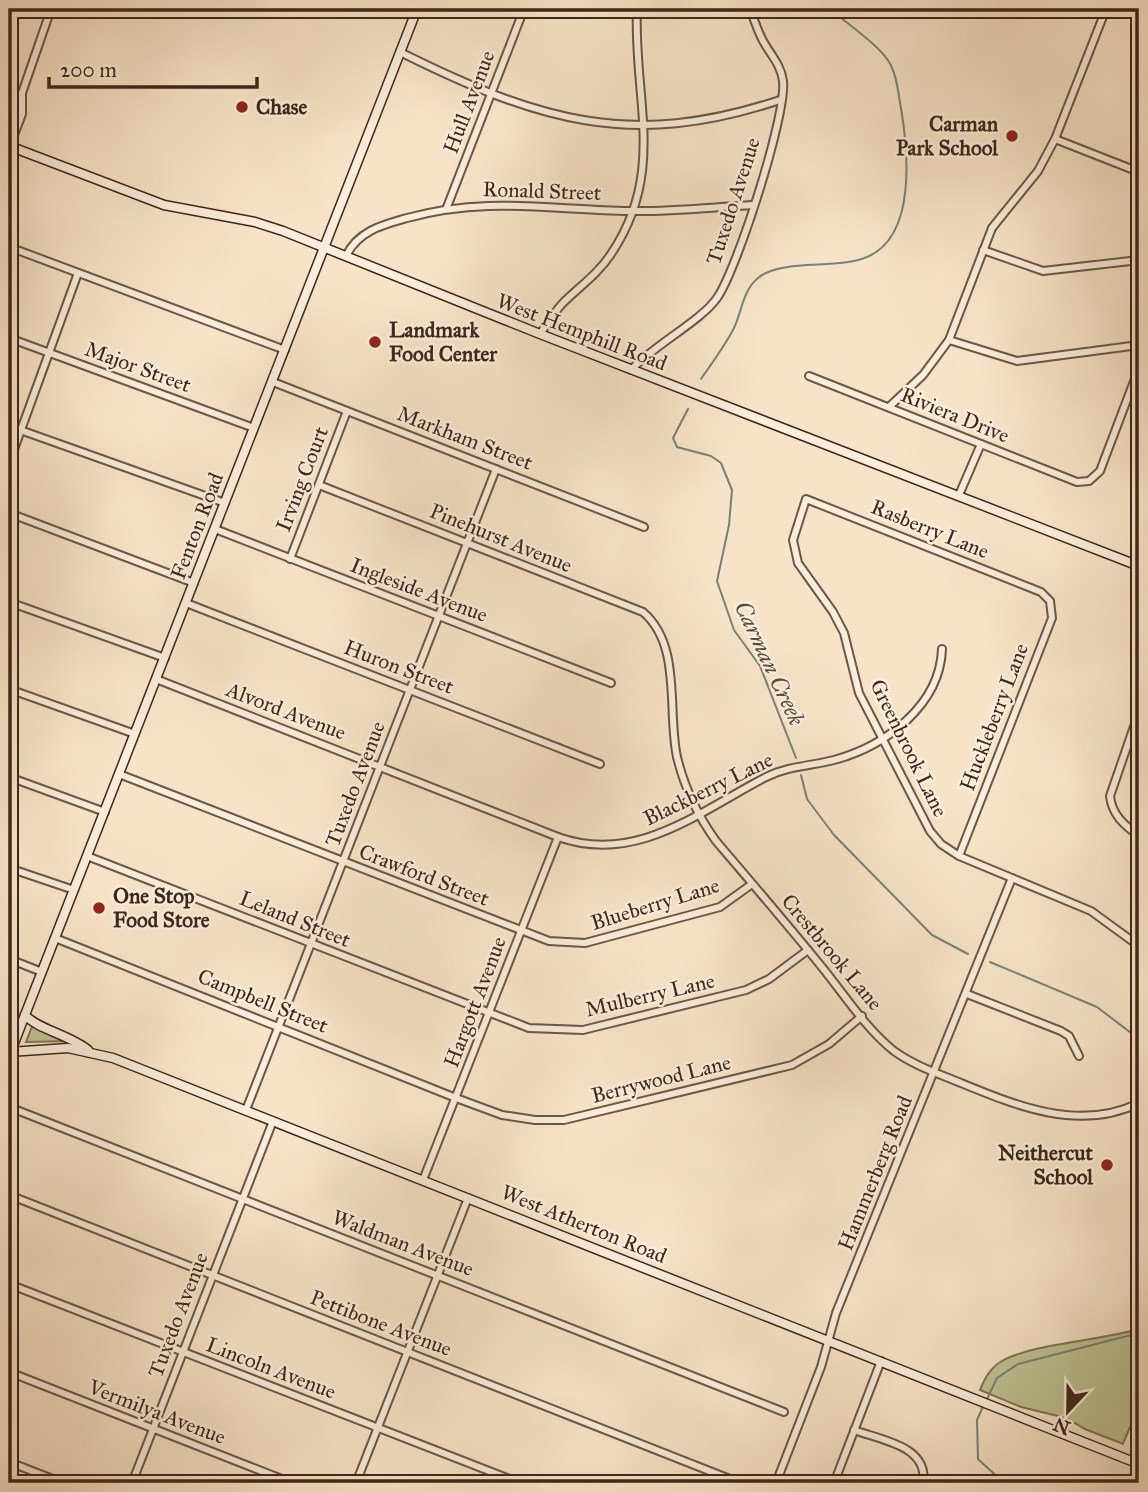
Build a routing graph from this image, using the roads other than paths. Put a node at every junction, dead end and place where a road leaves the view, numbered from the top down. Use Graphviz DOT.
graph roads {
  1 [pos="51,9"];
  2 [pos="417,9"];
  3 [pos="524,9"];
  4 [pos="636,9"];
  5 [pos="750,9"];
  6 [pos="1106,9"];
  7 [pos="400,52"];
  8 [pos="22,93"];
  9 [pos="491,96"];
  10 [pos="780,100"];
  11 [pos="9,106"];
  12 [pos="646,126"];
  13 [pos="1055,139"];
  14 [pos="9,146"];
  15 [pos="1139,172"];
  16 [pos="753,205"];
  17 [pos="447,207"];
  18 [pos="633,211"];
  19 [pos="9,247"];
  20 [pos="325,247"];
  21 [pos="983,250"];
  22 [pos="346,256"];
  23 [pos="1139,260"];
  24 [pos="78,273"];
  25 [pos="540,334"];
  26 [pos="9,338"];
  27 [pos="949,340"];
  28 [pos="1139,345"];
  29 [pos="285,350"];
  30 [pos="49,352"];
  31 [pos="1139,368"];
  32 [pos="631,370"];
  33 [pos="809,376"];
  34 [pos="272,382"];
  35 [pos="889,407"];
  36 [pos="347,411"];
  37 [pos="9,425"];
  38 [pos="254,428"];
  39 [pos="21,430"];
  40 [pos="981,444"];
  41 [pos="9,463"];
  42 [pos="496,468"];
  43 [pos="318,485"];
  44 [pos="958,495"];
  45 [pos="806,499"];
  46 [pos="225,503"];
  47 [pos="9,513"];
  48 [pos="644,527"];
  49 [pos="215,529"];
  50 [pos="467,543"];
  51 [pos="290,559"];
  52 [pos="1139,566"];
  53 [pos="194,583"];
  54 [pos="1041,592"];
  55 [pos="9,602"];
  56 [pos="186,603"];
  57 [pos="439,617"];
  58 [pos="662,635"];
  59 [pos="942,649"];
  60 [pos="165,658"];
  61 [pos="156,679"];
  62 [pos="611,683"];
  63 [pos="9,689"];
  64 [pos="410,690"];
  65 [pos="1139,712"];
  66 [pos="1137,723"];
  67 [pos="135,734"];
  68 [pos="880,737"];
  69 [pos="600,764"];
  70 [pos="381,767"];
  71 [pos="120,774"];
  72 [pos="9,777"];
  73 [pos="105,812"];
  74 [pos="699,816"];
  75 [pos="1139,836"];
  76 [pos="558,837"];
  77 [pos="87,856"];
  78 [pos="959,856"];
  79 [pos="344,862"];
  80 [pos="9,868"];
  81 [pos="1012,878"];
  82 [pos="752,884"];
  83 [pos="74,890"];
  84 [pos="521,931"];
  85 [pos="55,939"];
  86 [pos="312,945"];
  87 [pos="1139,946"];
  88 [pos="808,950"];
  89 [pos="9,959"];
  90 [pos="42,972"];
  91 [pos="967,995"];
  92 [pos="489,1014"];
  93 [pos="25,1015"];
  94 [pos="862,1016"];
  95 [pos="279,1027"];
  96 [pos="91,1051"];
  97 [pos="9,1053"];
  98 [pos="1079,1056"];
  99 [pos="934,1072"];
  100 [pos="456,1098"];
  101 [pos="1139,1103"];
  102 [pos="9,1107"];
  103 [pos="246,1110"];
  104 [pos="273,1121"];
  105 [pos="423,1180"];
  106 [pos="9,1195"];
  107 [pos="468,1198"];
  108 [pos="243,1199"];
  109 [pos="437,1275"];
  110 [pos="212,1276"];
  111 [pos="9,1284"];
  112 [pos="828,1340"];
  113 [pos="182,1352"];
  114 [pos="407,1352"];
  115 [pos="881,1361"];
  116 [pos="9,1373"];
  117 [pos="784,1412"];
  118 [pos="377,1428"];
  119 [pos="152,1429"];
  120 [pos="854,1430"];
  121 [pos="9,1462"];
  122 [pos="1139,1464"];
  123 [pos="63,1483"];
  124 [pos="132,1483"];
  125 [pos="292,1483"];
  126 [pos="356,1483"];
  127 [pos="520,1483"];
  128 [pos="740,1483"];
  129 [pos="776,1483"];
  130 [pos="834,1483"];
  131 [pos="923,1483"];
  1 -- 8 [label="street"];
  2 -- 7 [label="street, Fenton Road"];
  3 -- 9 [label="street, Hull Avenue"];
  4 -- 12 [label="street"];
  5 -- 10 [label="street, Tuxedo Avenue"];
  6 -- 13 [label="street"];
  7 -- 9 [label="street"];
  7 -- 20 [label="street, Fenton Road"];
  8 -- 11 [label="street"];
  8 -- 14 [label="street"];
  9 -- 12 [label="street"];
  9 -- 17 [label="street, Hull Avenue"];
  10 -- 12 [label="street"];
  10 -- 16 [label="street, Tuxedo Avenue"];
  12 -- 18 [label="street"];
  13 -- 15 [label="street"];
  13 -- 21 [label="street"];
  14 -- 20 [label="street, West Hemphill Road"];
  16 -- 18 [label="street, Ronald Street"];
  16 -- 32 [label="street, Tuxedo Avenue"];
  17 -- 18 [label="street, Ronald Street"];
  17 -- 22 [label="street, Ronald Street"];
  18 -- 25 [label="street"];
  19 -- 24 [label="street"];
  20 -- 22 [label="street, West Hemphill Road"];
  20 -- 29 [label="street, Fenton Road"];
  21 -- 23 [label="street"];
  21 -- 27 [label="street"];
  22 -- 25 [label="street, West Hemphill Road"];
  24 -- 29 [label="street"];
  24 -- 30 [label="street"];
  25 -- 32 [label="street, West Hemphill Road"];
  26 -- 30 [label="street, Major Street"];
  27 -- 28 [label="street"];
  27 -- 35 [label="street"];
  29 -- 34 [label="street, Fenton Road"];
  30 -- 38 [label="street, Major Street"];
  30 -- 39 [label="street"];
  31 -- 40 [label="street, Riviera Drive"];
  32 -- 44 [label="street, West Hemphill Road"];
  33 -- 35 [label="street, Riviera Drive"];
  34 -- 36 [label="street, Markham Street"];
  34 -- 38 [label="street, Fenton Road"];
  35 -- 40 [label="street, Riviera Drive"];
  36 -- 42 [label="street, Markham Street"];
  36 -- 43 [label="street, Irving Court"];
  37 -- 39 [label="street"];
  38 -- 46 [label="street, Fenton Road"];
  39 -- 41 [label="street"];
  39 -- 46 [label="street"];
  40 -- 44 [label="street"];
  42 -- 48 [label="street, Markham Street"];
  42 -- 50 [label="street, Tuxedo Avenue"];
  43 -- 50 [label="street, Pinehurst Avenue"];
  43 -- 51 [label="street, Irving Court"];
  44 -- 52 [label="street, West Hemphill Road"];
  45 -- 54 [label="street, Rasberry Lane"];
  45 -- 68 [label="street, Greenbrook Lane"];
  46 -- 49 [label="street, Fenton Road"];
  47 -- 53 [label="street"];
  49 -- 51 [label="street, Ingleside Avenue"];
  49 -- 53 [label="street, Fenton Road"];
  50 -- 57 [label="street, Tuxedo Avenue"];
  50 -- 58 [label="street, Pinehurst Avenue"];
  51 -- 57 [label="street, Ingleside Avenue"];
  53 -- 56 [label="street, Fenton Road"];
  54 -- 78 [label="street, Huckleberry Lane"];
  55 -- 60 [label="street"];
  56 -- 60 [label="street, Fenton Road"];
  56 -- 64 [label="street, Huron Street"];
  57 -- 62 [label="street, Ingleside Avenue"];
  57 -- 64 [label="street, Tuxedo Avenue"];
  58 -- 74 [label="street, Crestbrook Lane"];
  59 -- 68 [label="street, Blackberry Lane"];
  60 -- 61 [label="street, Fenton Road"];
  61 -- 67 [label="street, Fenton Road"];
  61 -- 70 [label="street, Alvord Avenue"];
  63 -- 67 [label="street"];
  64 -- 69 [label="street, Huron Street"];
  64 -- 70 [label="street, Tuxedo Avenue"];
  65 -- 66 [label="street"];
  66 -- 75 [label="street"];
  67 -- 71 [label="street, Fenton Road"];
  68 -- 74 [label="street, Blackberry Lane"];
  68 -- 78 [label="street, Greenbrook Lane"];
  70 -- 76 [label="street, Alvord Avenue"];
  70 -- 79 [label="street, Tuxedo Avenue"];
  71 -- 73 [label="street, Fenton Road"];
  71 -- 79 [label="street, Crawford Street"];
  72 -- 73 [label="street"];
  73 -- 77 [label="street, Fenton Road"];
  74 -- 76 [label="street, Blackberry Lane"];
  74 -- 82 [label="street, Crestbrook Lane"];
  76 -- 84 [label="street, Hargott Avenue"];
  77 -- 83 [label="street, Fenton Road"];
  77 -- 86 [label="street, Leland Street"];
  78 -- 81 [label="street, Greenbrook Lane"];
  79 -- 84 [label="street, Crawford Street"];
  79 -- 86 [label="street, Tuxedo Avenue"];
  80 -- 83 [label="street"];
  81 -- 87 [label="street, Greenbrook Lane"];
  81 -- 91 [label="street, Hammerberg Road"];
  82 -- 84 [label="street, Blueberry Lane"];
  82 -- 88 [label="street, Crestbrook Lane"];
  83 -- 85 [label="street, Fenton Road"];
  84 -- 92 [label="street, Hargott Avenue"];
  85 -- 90 [label="street, Fenton Road"];
  85 -- 95 [label="street, Campbell Street"];
  86 -- 92 [label="street, Leland Street"];
  86 -- 95 [label="street, Tuxedo Avenue"];
  88 -- 92 [label="street, Mulberry Lane"];
  88 -- 94 [label="street, Crestbrook Lane"];
  89 -- 90 [label="street"];
  90 -- 93 [label="street, Fenton Road"];
  91 -- 98 [label="street"];
  91 -- 99 [label="street, Hammerberg Road"];
  92 -- 100 [label="street, Hargott Avenue"];
  93 -- 96 [label="street"];
  93 -- 97 [label="street, Fenton Road"];
  94 -- 99 [label="street, Crestbrook Lane"];
  94 -- 100 [label="street, Berrywood Lane"];
  95 -- 100 [label="street, Campbell Street"];
  95 -- 103 [label="street, Tuxedo Avenue"];
  96 -- 97 [label="street, West Atherton Road"];
  96 -- 103 [label="street, West Atherton Road"];
  99 -- 101 [label="street, Crestbrook Lane"];
  99 -- 112 [label="street, Hammerberg Road"];
  100 -- 105 [label="street, Hargott Avenue"];
  102 -- 108 [label="street, Waldman Avenue"];
  103 -- 104 [label="street, West Atherton Road"];
  104 -- 105 [label="street, West Atherton Road"];
  104 -- 108 [label="street, Tuxedo Avenue"];
  105 -- 107 [label="street, West Atherton Road"];
  106 -- 110 [label="street, Pettibone Avenue"];
  107 -- 109 [label="street"];
  107 -- 112 [label="street, West Atherton Road"];
  108 -- 109 [label="street, Waldman Avenue"];
  108 -- 110 [label="street, Tuxedo Avenue"];
  109 -- 114 [label="street"];
  109 -- 117 [label="street, Waldman Avenue"];
  110 -- 113 [label="street, Tuxedo Avenue"];
  110 -- 114 [label="street, Pettibone Avenue"];
  111 -- 113 [label="street, Lincoln Avenue"];
  112 -- 115 [label="street, West Atherton Road"];
  112 -- 129 [label="street, Hammerberg Road"];
  113 -- 118 [label="street, Lincoln Avenue"];
  113 -- 119 [label="street, Tuxedo Avenue"];
  114 -- 118 [label="street"];
  114 -- 128 [label="street, Pettibone Avenue"];
  115 -- 120 [label="street"];
  115 -- 122 [label="street, West Atherton Road"];
  116 -- 119 [label="street, Vermilya Avenue"];
  118 -- 126 [label="street"];
  118 -- 127 [label="street, Lincoln Avenue"];
  119 -- 124 [label="street, Tuxedo Avenue"];
  119 -- 125 [label="street, Vermilya Avenue"];
  120 -- 130 [label="street"];
  120 -- 131 [label="street"];
  121 -- 123 [label="street"];
}
